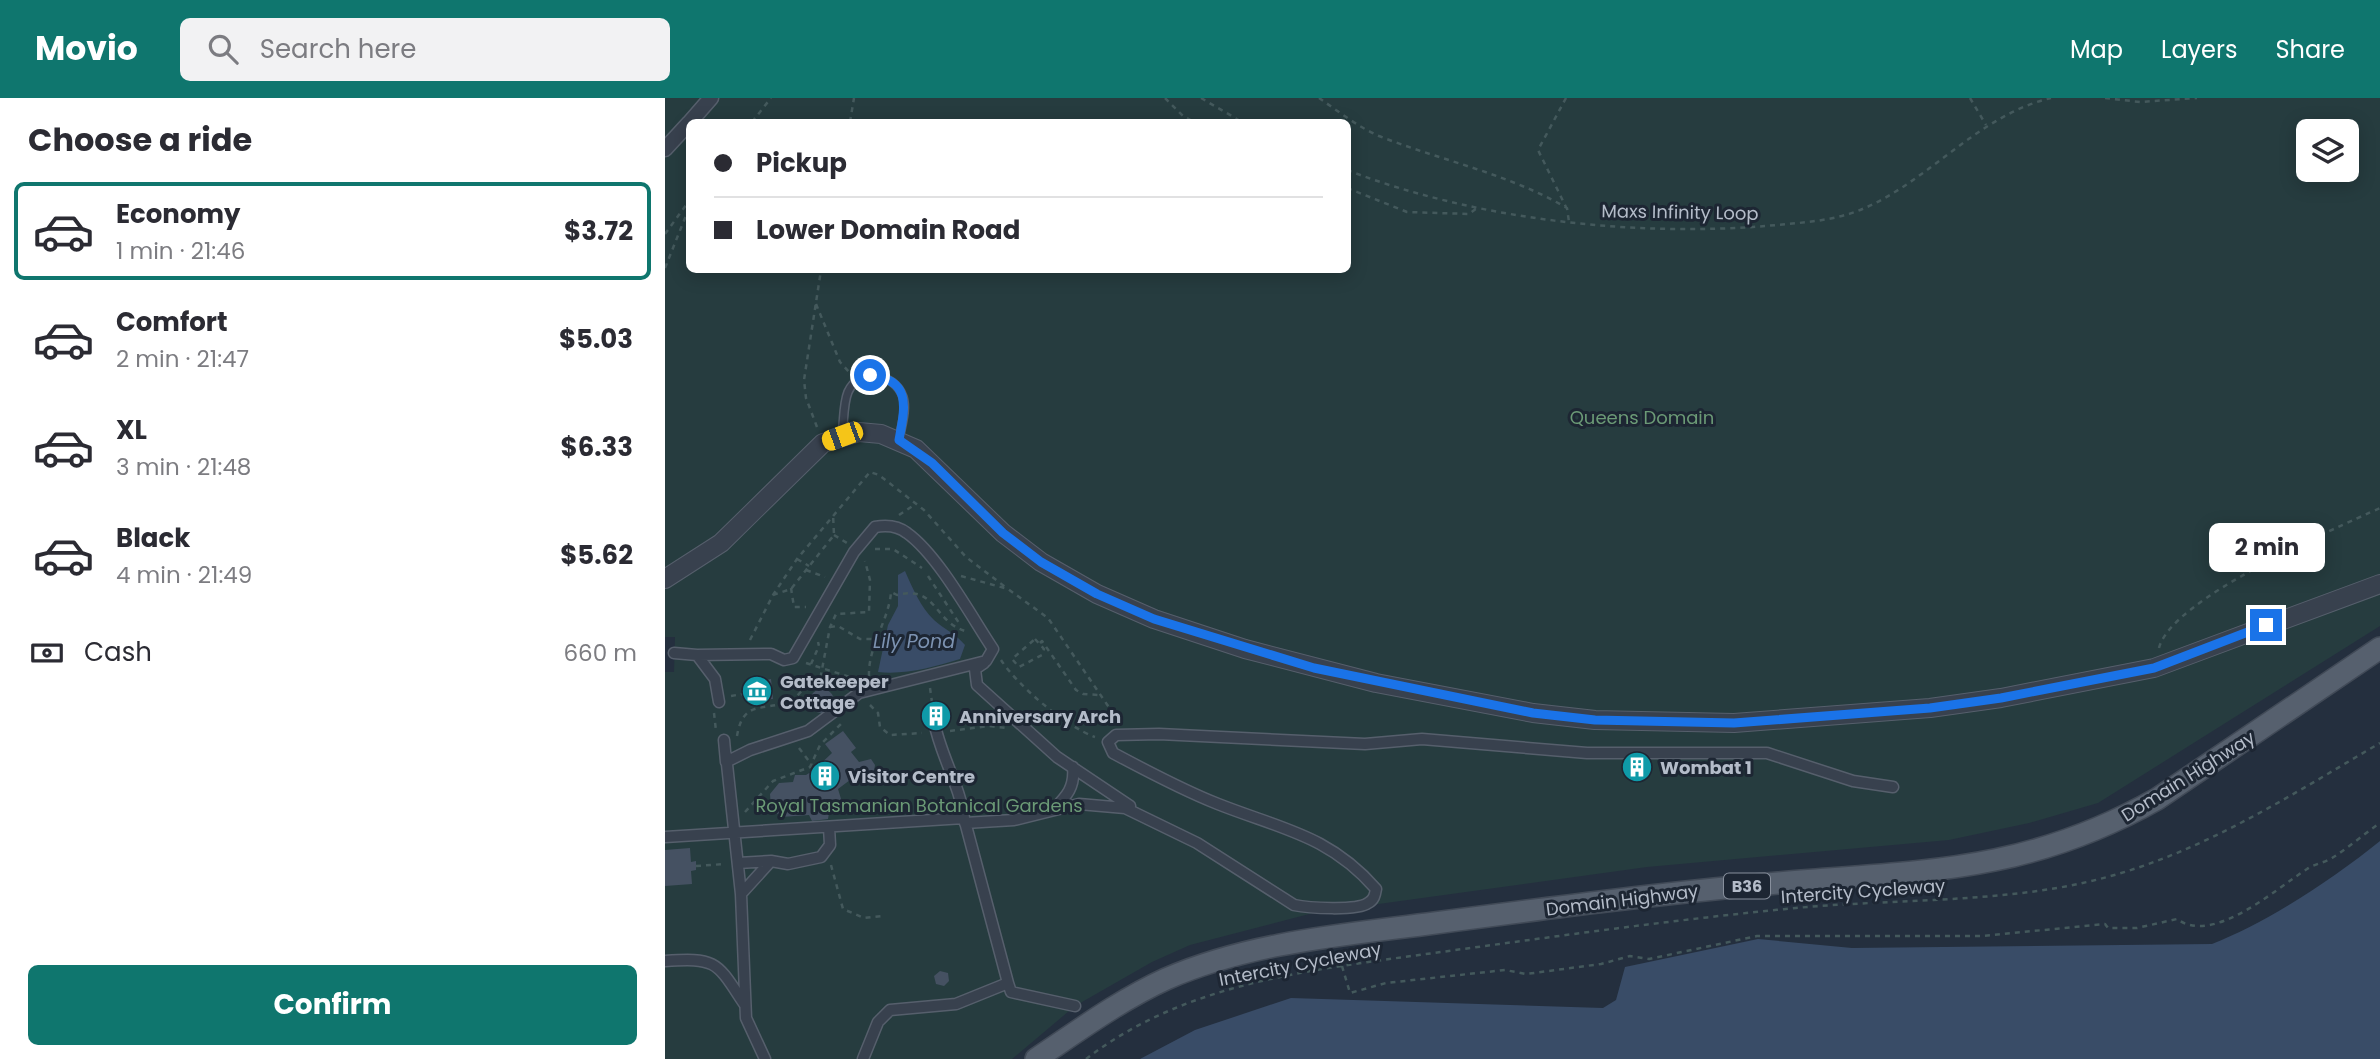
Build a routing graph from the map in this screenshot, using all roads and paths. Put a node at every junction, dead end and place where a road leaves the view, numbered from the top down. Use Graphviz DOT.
graph roads {
  1 [pos="711,98"];
  2 [pos="771,98"];
  3 [pos="854,98"];
  4 [pos="1165,98"];
  5 [pos="1201,98"];
  6 [pos="1319,98"];
  7 [pos="1566,98"];
  8 [pos="1971,98"];
  9 [pos="2051,98"];
  10 [pos="2105,98"];
  11 [pos="2197,98"];
  12 [pos="693,119"];
  13 [pos="754,119"];
  14 [pos="850,119"];
  15 [pos="1188,119"];
  16 [pos="1237,119"];
  17 [pos="1986,125"];
  18 [pos="686,127"];
  19 [pos="665,149"];
  20 [pos="1351,171"];
  21 [pos="1351,190"];
  22 [pos="686,205"];
  23 [pos="1477,208"];
  24 [pos="1567,208"];
  25 [pos="686,216"];
  26 [pos="1569,222"];
  27 [pos="665,234"];
  28 [pos="665,268"];
  29 [pos="821,273"];
  30 [pos="816,304"];
  31 [pos="856,381"];
  32 [pos="842,436"];
  33 [pos="899,440"];
  34 [pos="823,443"];
  35 [pos="2380,508"];
  36 [pos="833,514"];
  37 [pos="859,550"];
  38 [pos="797,559"];
  39 [pos="807,568"];
  40 [pos="945,577"];
  41 [pos="665,579"];
  42 [pos="837,582"];
  43 [pos="2380,584"];
  44 [pos="791,588"];
  45 [pos="773,595"];
  46 [pos="820,613"];
  47 [pos="830,627"];
  48 [pos="965,631"];
  49 [pos="969,637"];
  50 [pos="817,639"];
  51 [pos="877,639"];
  52 [pos="1039,644"];
  53 [pos="2380,648"];
  54 [pos="993,649"];
  55 [pos="669,653"];
  56 [pos="697,655"];
  57 [pos="793,658"];
  58 [pos="986,661"];
  59 [pos="1016,663"];
  60 [pos="811,664"];
  61 [pos="2154,668"];
  62 [pos="822,669"];
  63 [pos="1007,670"];
  64 [pos="870,686"];
  65 [pos="1099,695"];
  66 [pos="855,697"];
  67 [pos="719,702"];
  68 [pos="842,709"];
  69 [pos="1022,725"];
  70 [pos="935,726"];
  71 [pos="723,734"];
  72 [pos="1130,736"];
  73 [pos="1108,742"];
  74 [pos="2380,743"];
  75 [pos="803,754"];
  76 [pos="726,762"];
  77 [pos="811,766"];
  78 [pos="1073,767"];
  79 [pos="814,770"];
  80 [pos="1893,787"];
  81 [pos="1053,810"];
  82 [pos="1138,811"];
  83 [pos="965,820"];
  84 [pos="2380,823"];
  85 [pos="829,827"];
  86 [pos="734,829"];
  87 [pos="665,837"];
  88 [pos="825,853"];
  89 [pos="771,861"];
  90 [pos="738,863"];
  91 [pos="696,866"];
  92 [pos="741,894"];
  93 [pos="883,916"];
  94 [pos="665,961"];
  95 [pos="1342,966"];
  96 [pos="1008,983"];
  97 [pos="745,1005"];
  98 [pos="1075,1006"];
  99 [pos="1077,1032"];
  100 [pos="765,1059"];
  101 [pos="863,1059"];
  102 [pos="1036,1059"];
  103 [pos="1050,1059"];
  104 [pos="1086,1059"];
  1 -- 12 [label="street"];
  2 -- 13 [label="path"];
  3 -- 14 [label="path"];
  4 -- 15 [label="path"];
  5 -- 16 [label="path"];
  6 -- 24 [label="path"];
  7 -- 24 [label="path"];
  8 -- 17 [label="path"];
  9 -- 17 [label="path, Maxs Infinity Loop"];
  10 -- 11 [label="path"];
  17 -- 26 [label="path, Maxs Infinity Loop"];
  18 -- 19 [label="street"];
  20 -- 23 [label="path, Maxs Infinity Loop"];
  21 -- 23 [label="path"];
  22 -- 27 [label="path"];
  23 -- 26 [label="path, Maxs Infinity Loop"];
  24 -- 26 [label="path"];
  25 -- 28 [label="path"];
  29 -- 30 [label="path"];
  30 -- 31 [label="path"];
  30 -- 34 [label="path"];
  31 -- 32 [label="lane"];
  31 -- 33 [label="lane"];
  32 -- 33 [label="street"];
  32 -- 34 [label="street"];
  33 -- 61 [label="street"];
  34 -- 41 [label="street"];
  35 -- 61 [label="path"];
  36 -- 39 [label="path"];
  37 -- 40 [label="street"];
  37 -- 42 [label="street"];
  37 -- 47 [label="path"];
  37 -- 48 [label="path"];
  38 -- 39 [label="path"];
  39 -- 42 [label="path"];
  39 -- 44 [label="path"];
  40 -- 54 [label="street"];
  40 -- 65 [label="path"];
  42 -- 46 [label="street"];
  43 -- 61 [label="street"];
  44 -- 45 [label="path"];
  44 -- 46 [label="path"];
  46 -- 57 [label="street"];
  47 -- 51 [label="path"];
  47 -- 62 [label="path"];
  48 -- 49 [label="path"];
  48 -- 51 [label="path"];
  50 -- 60 [label="path"];
  51 -- 64 [label="path"];
  52 -- 59 [label="path"];
  52 -- 59 [label="path"];
  52 -- 65 [label="path"];
  53 -- 99 [label="main road, Domain Highway / B36"];
  54 -- 58 [label="street"];
  54 -- 63 [label="path"];
  55 -- 56 [label="street"];
  56 -- 57 [label="street"];
  56 -- 67 [label="street"];
  57 -- 60 [label="path"];
  58 -- 64 [label="street"];
  58 -- 69 [label="street"];
  59 -- 63 [label="path"];
  60 -- 62 [label="path"];
  62 -- 64 [label="path"];
  62 -- 76 [label="path"];
  63 -- 73 [label="path"];
  64 -- 66 [label="street"];
  65 -- 72 [label="path"];
  66 -- 68 [label="street"];
  66 -- 70 [label="path"];
  68 -- 76 [label="street"];
  68 -- 77 [label="path"];
  69 -- 70 [label="path"];
  69 -- 78 [label="street"];
  70 -- 83 [label="street"];
  71 -- 76 [label="street"];
  72 -- 73 [label="street"];
  72 -- 80 [label="street"];
  73 -- 82 [label="street"];
  74 -- 95 [label="path, Intercity Cycleway"];
  75 -- 77 [label="path"];
  76 -- 86 [label="street"];
  77 -- 79 [label="path"];
  77 -- 86 [label="path"];
  78 -- 81 [label="street"];
  78 -- 82 [label="street"];
  81 -- 82 [label="street"];
  81 -- 83 [label="street"];
  83 -- 85 [label="street"];
  83 -- 96 [label="street"];
  84 -- 95 [label="path"];
  85 -- 86 [label="street"];
  85 -- 88 [label="street"];
  86 -- 87 [label="street"];
  86 -- 90 [label="street"];
  88 -- 89 [label="street"];
  88 -- 93 [label="path"];
  89 -- 90 [label="street"];
  89 -- 92 [label="street"];
  90 -- 91 [label="path"];
  90 -- 92 [label="street"];
  92 -- 97 [label="street"];
  94 -- 97 [label="street"];
  95 -- 104 [label="path, Intercity Cycleway"];
  96 -- 98 [label="street"];
  96 -- 101 [label="street"];
  97 -- 100 [label="street"];
  99 -- 102 [label="main road, Domain Highway / B36"];
  99 -- 103 [label="main road, Domain Highway / B36"];
}
